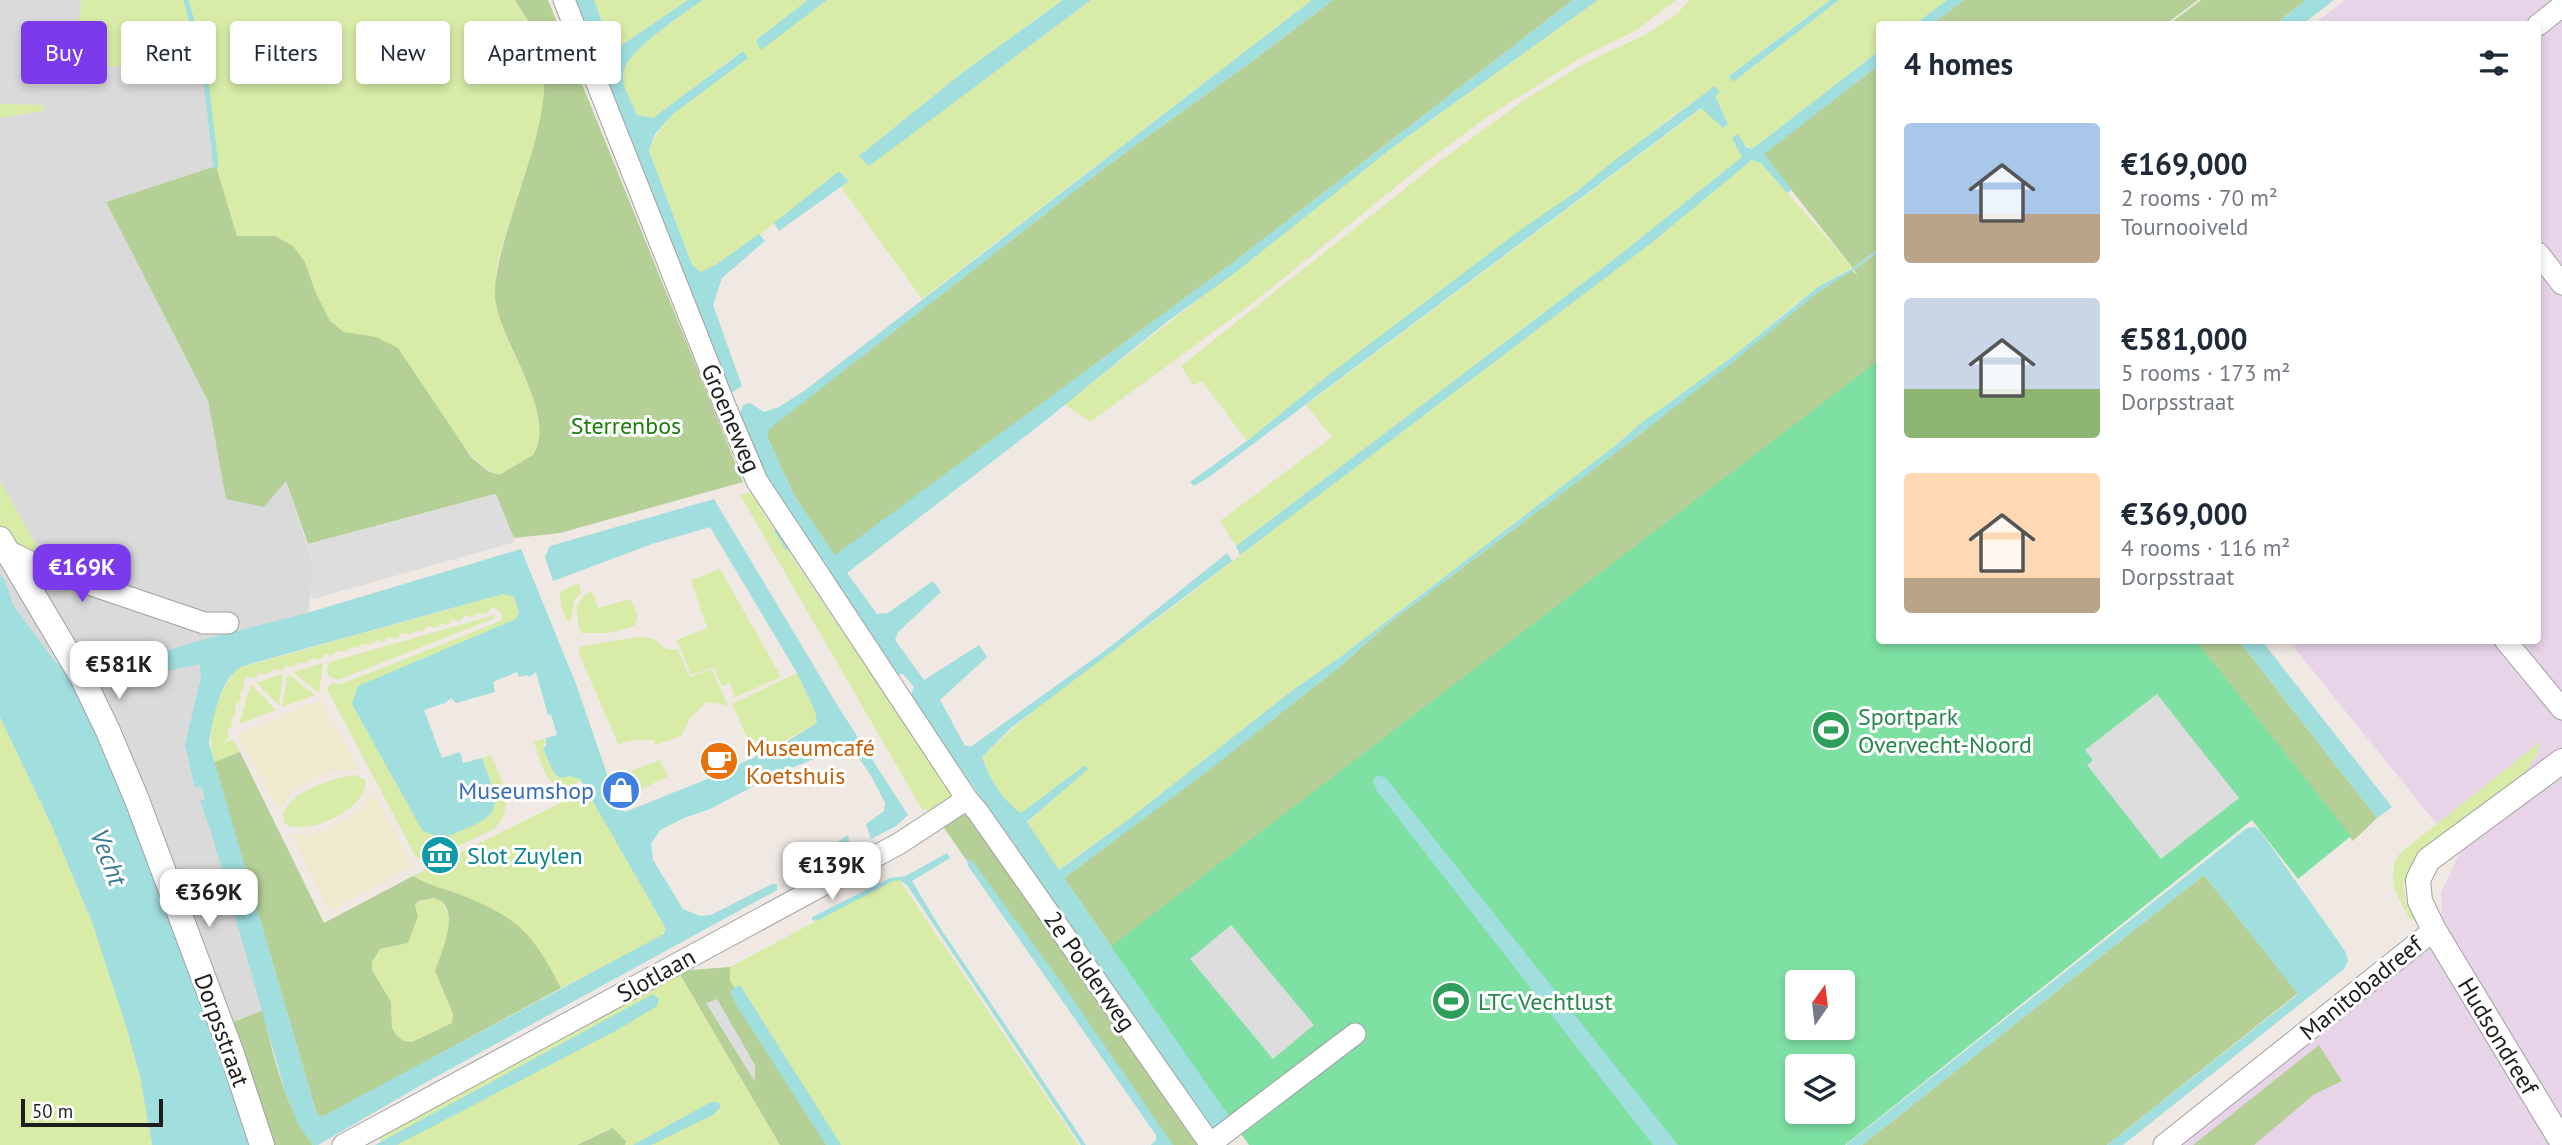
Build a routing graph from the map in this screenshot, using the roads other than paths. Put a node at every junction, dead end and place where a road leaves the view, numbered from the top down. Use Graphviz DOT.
graph roads {
  1 [pos="564,0"];
  2 [pos="2562,6"];
  3 [pos="2541,23"];
  4 [pos="2541,257"];
  5 [pos="2562,284"];
  6 [pos="4,545"];
  7 [pos="228,623"];
  8 [pos="2508,644"];
  9 [pos="2562,709"];
  10 [pos="2562,761"];
  11 [pos="967,799"];
  12 [pos="2434,930"];
  13 [pos="1355,1034"];
  14 [pos="2562,1142"];
  15 [pos="1210,1144"];
  16 [pos="262,1145"];
  17 [pos="343,1145"];
  18 [pos="2164,1145"];
  1 -- 11 [label="street, Groeneweg"];
  2 -- 3 [label="street"];
  4 -- 5 [label="street"];
  6 -- 7 [label="street"];
  6 -- 16 [label="street, Dorpsstraat"];
  8 -- 9 [label="street"];
  10 -- 12 [label="street, Manitobadreef"];
  11 -- 15 [label="street, 2e Polderweg"];
  11 -- 17 [label="street, Slotlaan"];
  12 -- 14 [label="street, Hudsondreef"];
  12 -- 18 [label="street, Manitobadreef"];
  13 -- 15 [label="street"];
}
